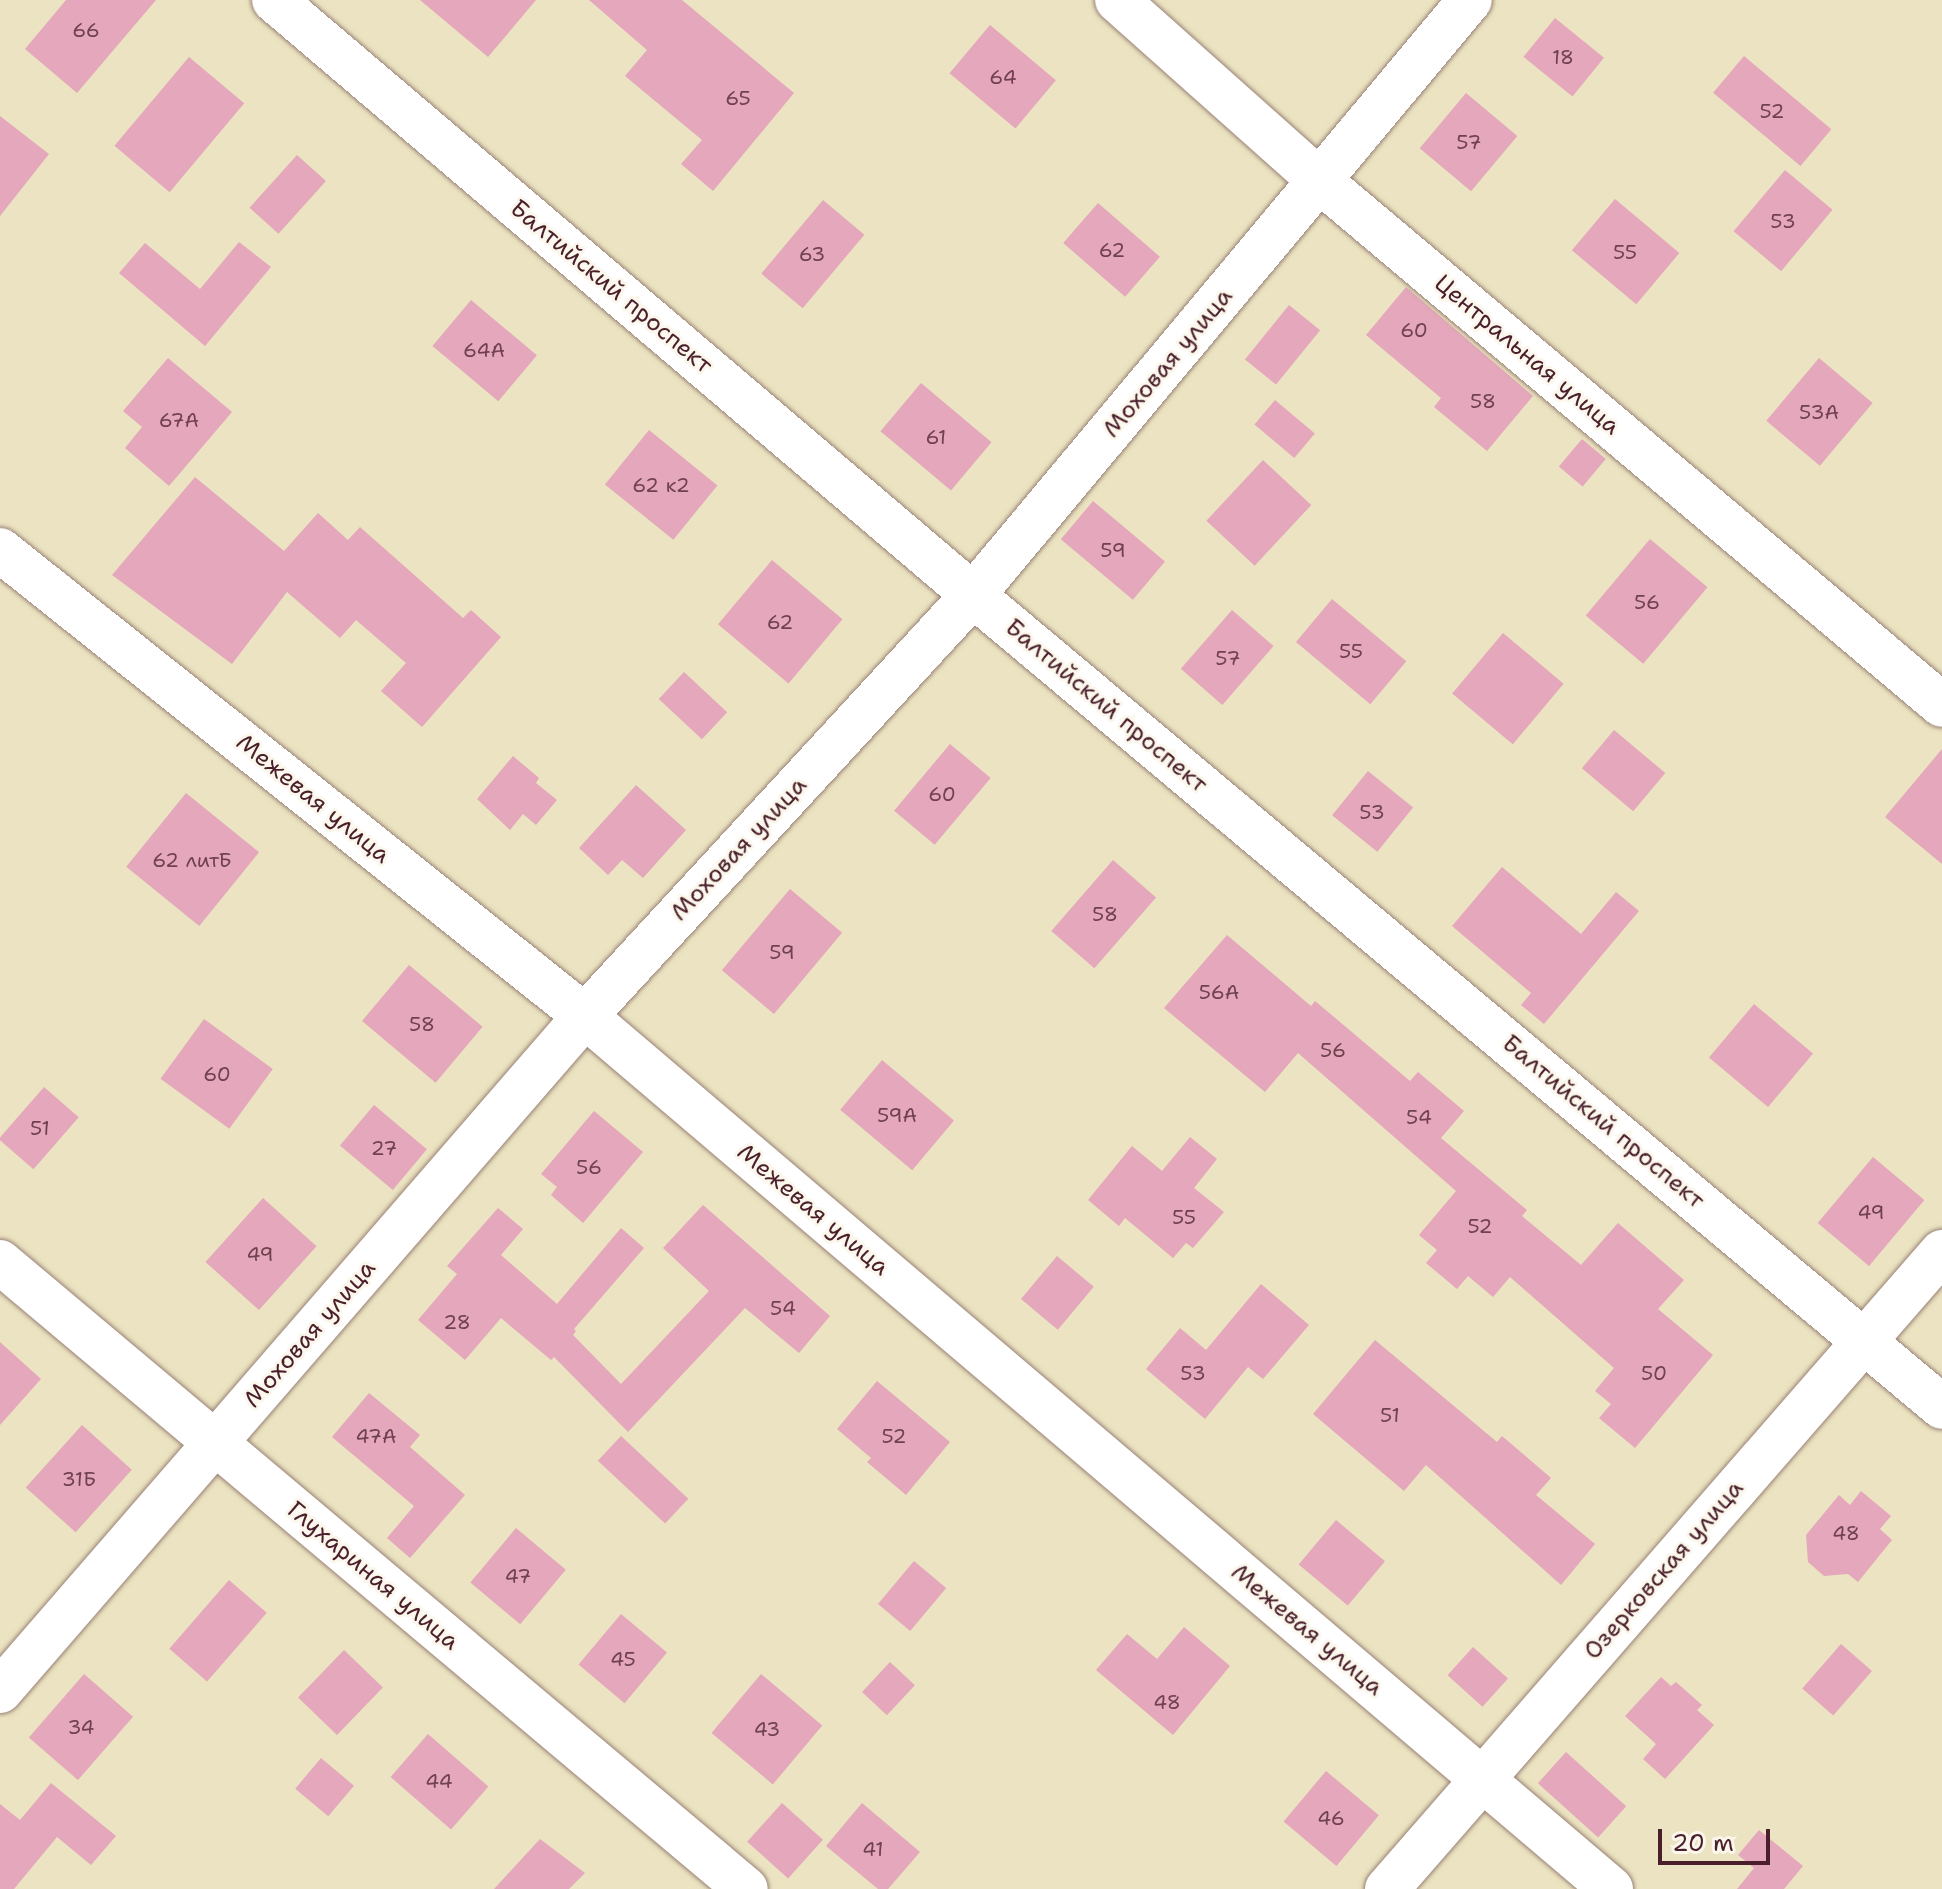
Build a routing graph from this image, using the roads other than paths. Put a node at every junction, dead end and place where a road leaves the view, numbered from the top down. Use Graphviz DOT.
graph roads {
  1 [pos="274,0"];
  2 [pos="1117,0"];
  3 [pos="1470,0"];
  4 [pos="1320,181"];
  5 [pos="0,550"];
  6 [pos="973,595"];
  7 [pos="1942,705"];
  8 [pos="585,1016"];
  9 [pos="1942,1252"];
  10 [pos="0,1262"];
  11 [pos="1864,1341"];
  12 [pos="1942,1407"];
  13 [pos="214,1444"];
  14 [pos="0,1691"];
  15 [pos="1482,1778"];
  16 [pos="746,1889"];
  17 [pos="1387,1889"];
  18 [pos="1611,1889"];
  1 -- 6 [label="street, Балтийский проспект"];
  2 -- 4 [label="street, Центральная улица"];
  3 -- 4 [label="street, Моховая улица"];
  4 -- 6 [label="street, Моховая улица"];
  4 -- 7 [label="street, Центральная улица"];
  5 -- 8 [label="street, Межевая улица"];
  6 -- 8 [label="street, Моховая улица"];
  6 -- 11 [label="street, Балтийский проспект"];
  8 -- 13 [label="street, Моховая улица"];
  8 -- 15 [label="street, Межевая улица"];
  9 -- 11 [label="street, Озерковская улица"];
  10 -- 13 [label="street, Глухариная улица"];
  11 -- 12 [label="street, Балтийский проспект"];
  11 -- 15 [label="street, Озерковская улица"];
  13 -- 14 [label="street, Моховая улица"];
  13 -- 16 [label="street, Глухариная улица"];
  15 -- 17 [label="street, Озерковская улица"];
  15 -- 18 [label="street, Межевая улица"];
}
